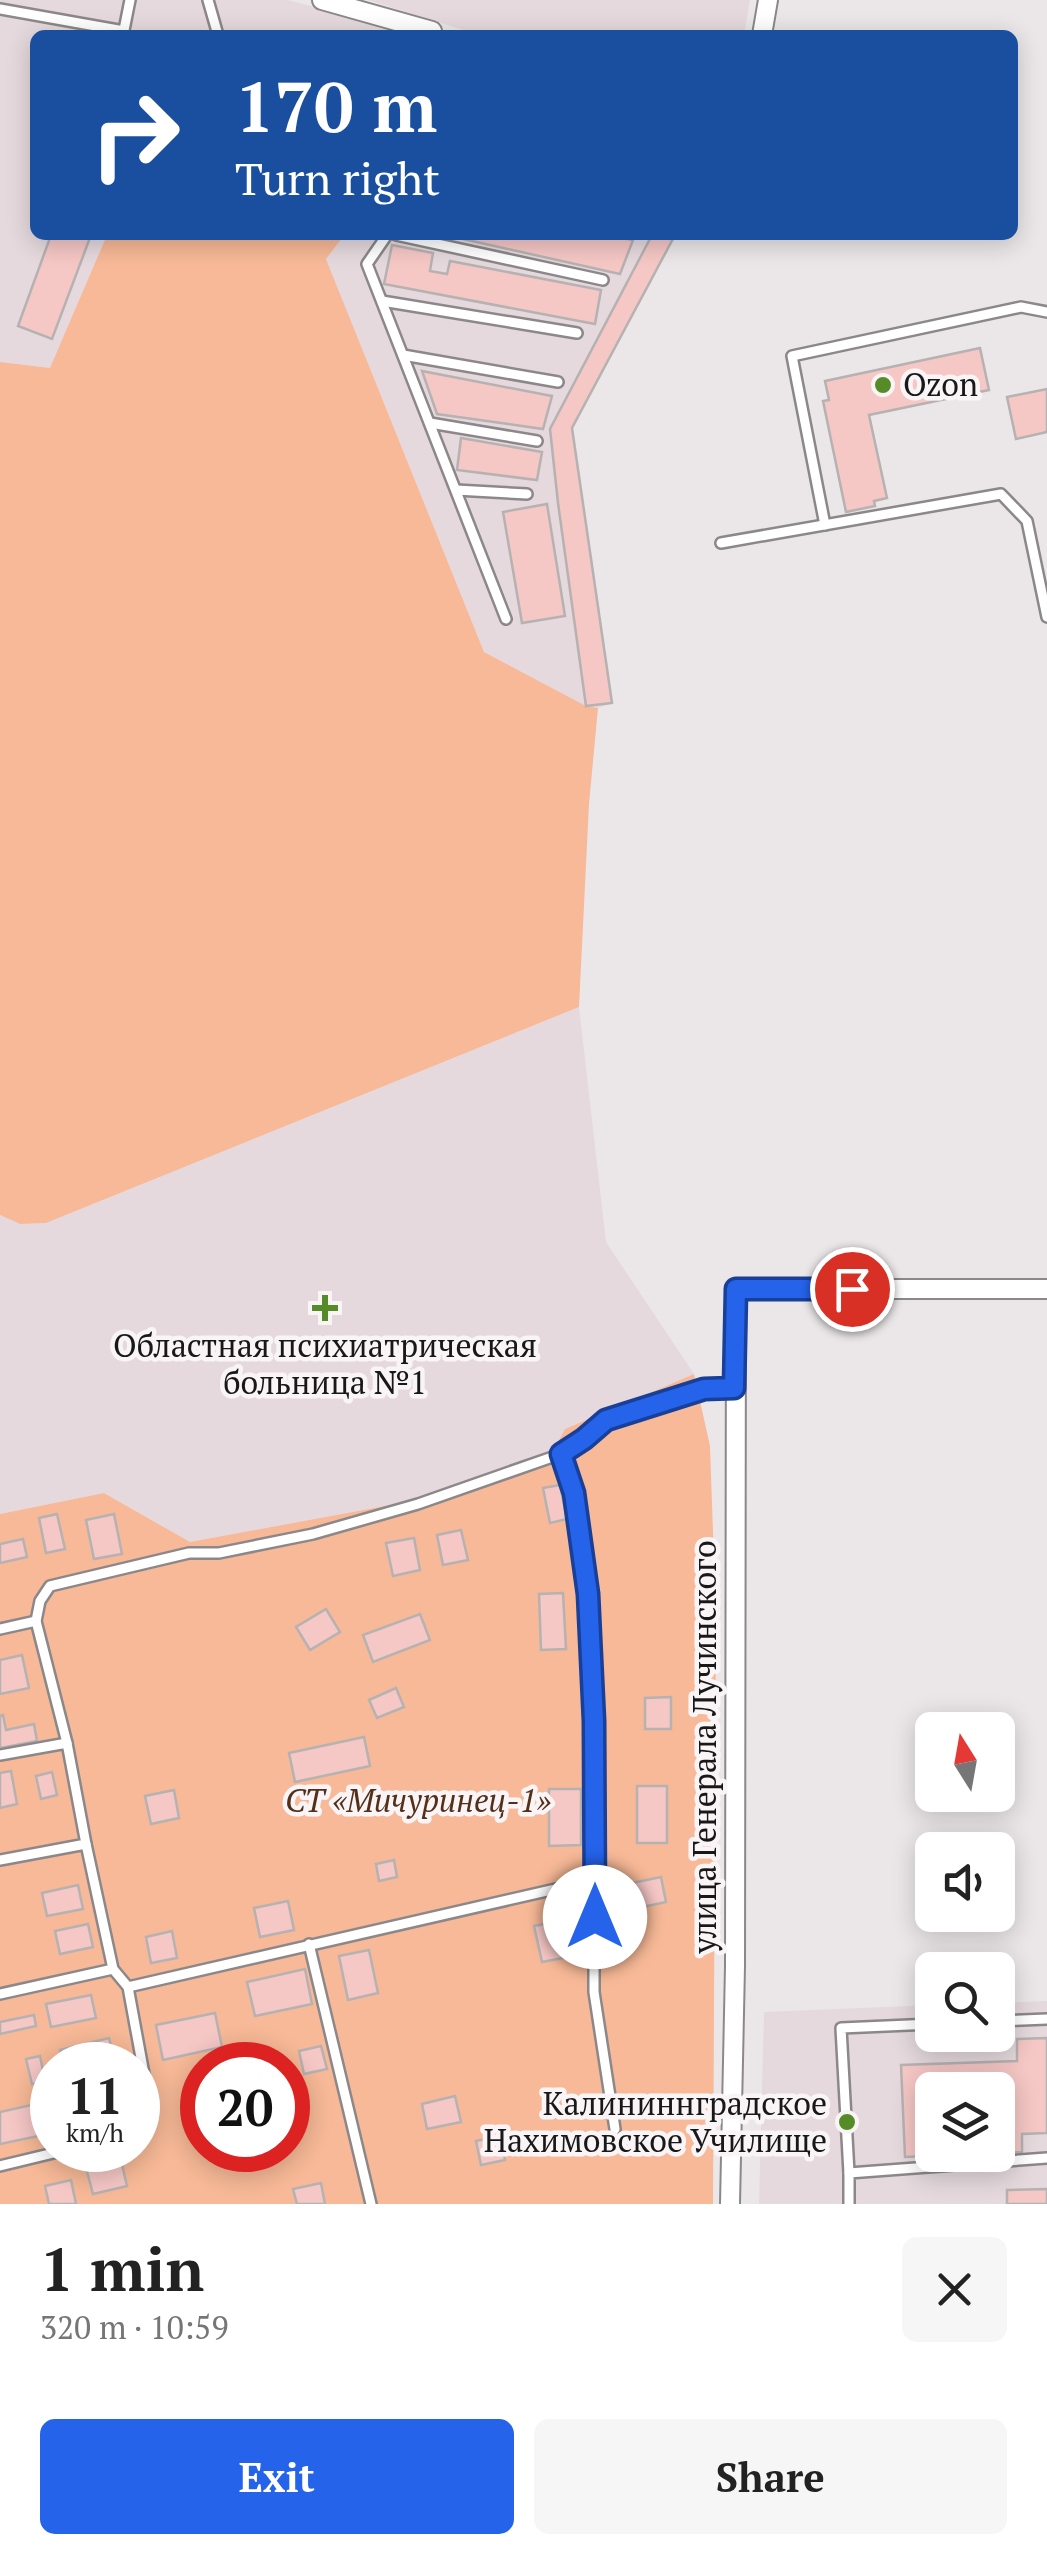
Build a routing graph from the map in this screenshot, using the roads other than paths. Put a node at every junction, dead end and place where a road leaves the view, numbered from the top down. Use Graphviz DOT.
graph roads {
  1 [pos="130,0"];
  2 [pos="208,0"];
  3 [pos="322,0"];
  4 [pos="768,0"];
  5 [pos="0,9"];
  6 [pos="108,30"];
  7 [pos="125,30"];
  8 [pos="217,30"];
  9 [pos="428,30"];
  10 [pos="763,30"];
  11 [pos="384,240"];
  12 [pos="419,240"];
  13 [pos="603,280"];
  14 [pos="382,301"];
  15 [pos="1047,312"];
  16 [pos="577,334"];
  17 [pos="403,355"];
  18 [pos="558,382"];
  19 [pos="430,424"];
  20 [pos="537,441"];
  21 [pos="456,490"];
  22 [pos="527,494"];
  23 [pos="825,525"];
  24 [pos="721,543"];
  25 [pos="1047,617"];
  26 [pos="506,619"];
  27 [pos="1047,1289"];
  28 [pos="734,1388"];
  29 [pos="561,1454"];
  30 [pos="36,1621"];
  31 [pos="0,1630"];
  32 [pos="66,1743"];
  33 [pos="0,1755"];
  34 [pos="86,1844"];
  35 [pos="0,1860"];
  36 [pos="595,1880"];
  37 [pos="309,1944"];
  38 [pos="112,1969"];
  39 [pos="128,1987"];
  40 [pos="0,1994"];
  41 [pos="1047,2018"];
  42 [pos="1015,2020"];
  43 [pos="915,2025"];
  44 [pos="138,2042"];
  45 [pos="615,2128"];
  46 [pos="30,2159"];
  47 [pos="1046,2161"];
  48 [pos="0,2166"];
  49 [pos="849,2173"];
  50 [pos="371,2204"];
  51 [pos="730,2204"];
  52 [pos="848,2204"];
  1 -- 7 [label="lane"];
  2 -- 8 [label="lane"];
  3 -- 9 [label="street"];
  4 -- 10 [label="street"];
  5 -- 6 [label="lane"];
  11 -- 14 [label="lane"];
  12 -- 13 [label="lane"];
  14 -- 16 [label="lane"];
  14 -- 17 [label="lane"];
  15 -- 23 [label="lane"];
  17 -- 18 [label="lane"];
  17 -- 19 [label="lane"];
  19 -- 20 [label="lane"];
  19 -- 21 [label="lane"];
  21 -- 22 [label="lane"];
  21 -- 26 [label="lane"];
  23 -- 24 [label="lane"];
  23 -- 25 [label="lane"];
  27 -- 28 [label="street, улица Генерала Лучинского"];
  28 -- 29 [label="lane"];
  28 -- 51 [label="street, улица Генерала Лучинского"];
  29 -- 30 [label="lane"];
  29 -- 36 [label="lane"];
  30 -- 31 [label="lane"];
  30 -- 32 [label="lane"];
  32 -- 33 [label="lane"];
  32 -- 34 [label="lane"];
  34 -- 35 [label="lane"];
  34 -- 38 [label="lane"];
  36 -- 37 [label="lane"];
  36 -- 45 [label="lane"];
  37 -- 39 [label="lane"];
  37 -- 50 [label="lane"];
  38 -- 39 [label="lane"];
  38 -- 40 [label="lane"];
  39 -- 44 [label="lane"];
  41 -- 42 [label="lane"];
  43 -- 49 [label="lane"];
  46 -- 48 [label="lane"];
  47 -- 49 [label="lane"];
  49 -- 52 [label="lane"];
}
